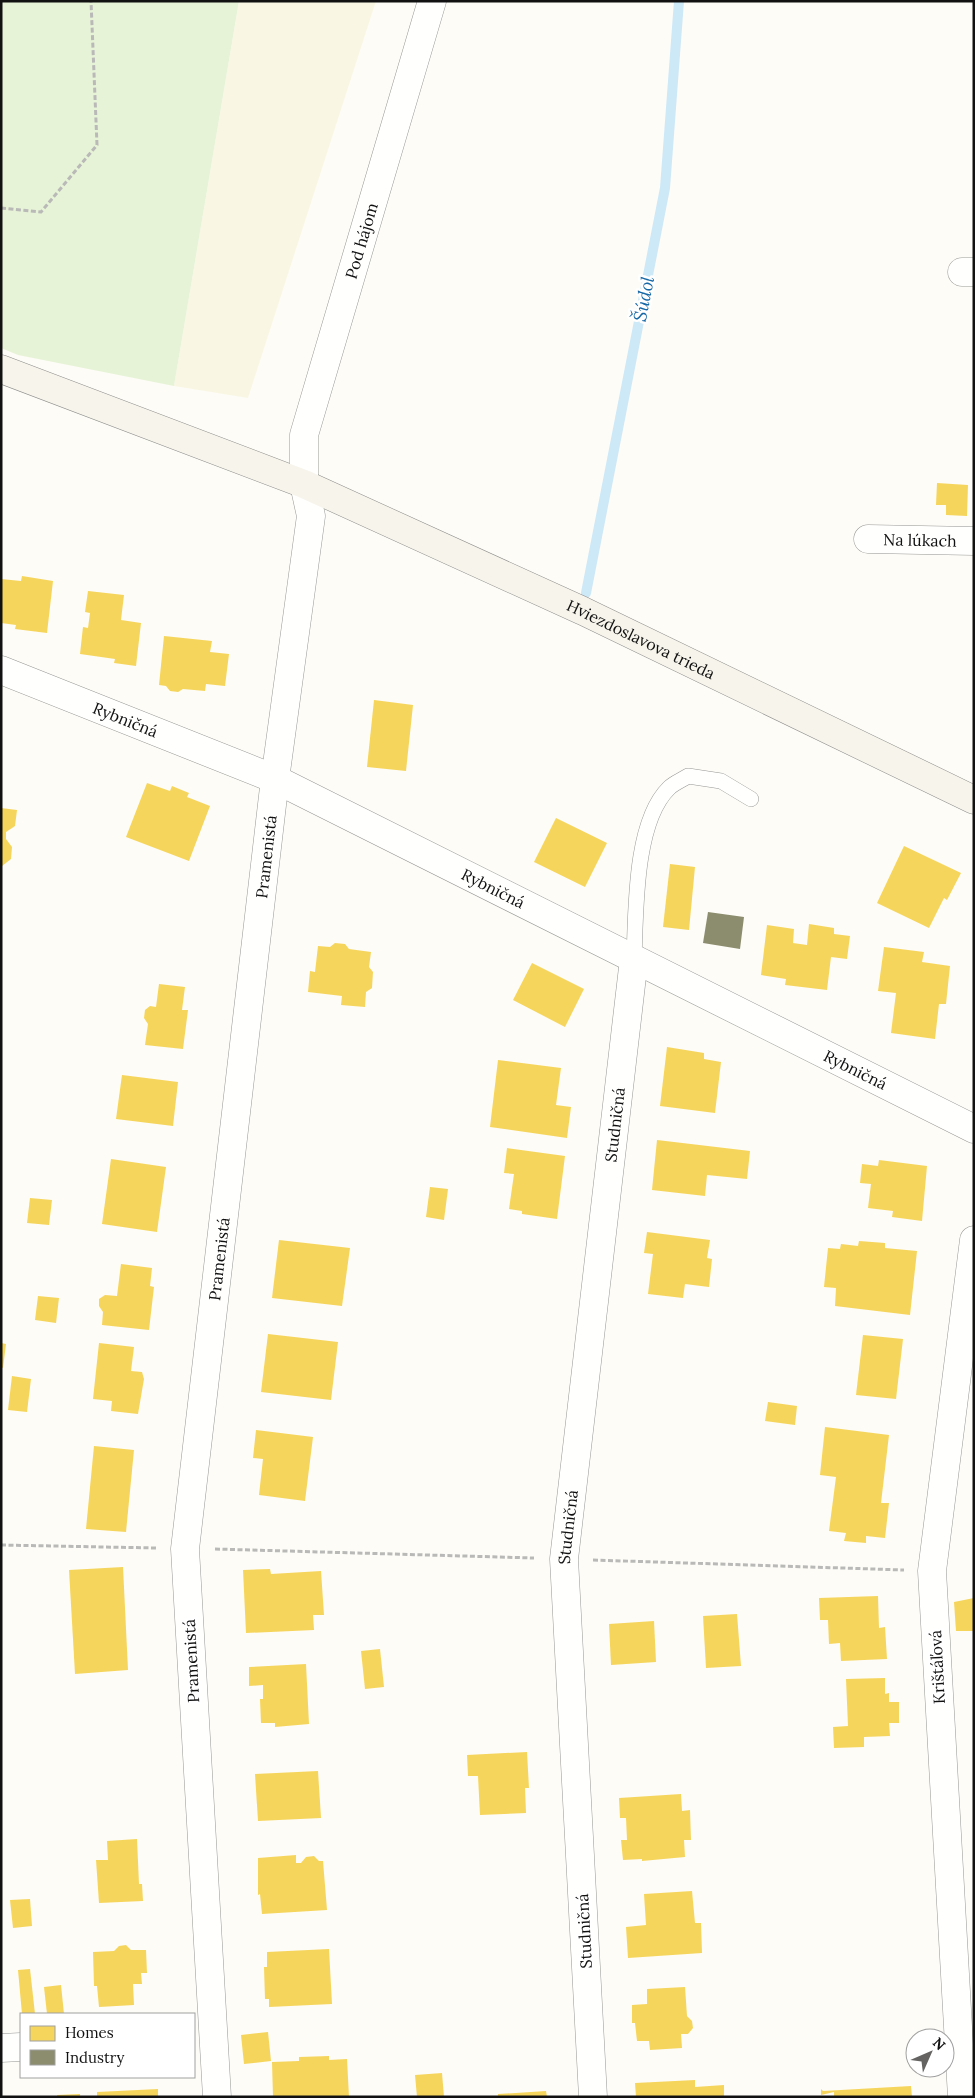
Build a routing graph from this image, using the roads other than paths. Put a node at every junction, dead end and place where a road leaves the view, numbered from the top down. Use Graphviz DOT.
graph roads {
  1 [pos="432,1"];
  2 [pos="1,369"];
  3 [pos="304,484"];
  4 [pos="868,539"];
  5 [pos="974,542"];
  6 [pos="1,670"];
  7 [pos="275,779"];
  8 [pos="751,799"];
  9 [pos="974,800"];
  10 [pos="634,958"];
  11 [pos="974,1129"];
  12 [pos="974,1240"];
  13 [pos="204,2037"];
  14 [pos="20,2047"];
  15 [pos="1,2048"];
  16 [pos="217,2097"];
  17 [pos="593,2097"];
  18 [pos="962,2097"];
  1 -- 3 [label="street, Pod hájom"];
  2 -- 3 [label="street, Hviezdoslavova trieda"];
  3 -- 7 [label="street, Pramenistá"];
  3 -- 9 [label="street, Hviezdoslavova trieda"];
  4 -- 5 [label="street, Na lúkach"];
  6 -- 7 [label="street, Rybničná"];
  7 -- 10 [label="street, Rybničná"];
  7 -- 13 [label="street, Pramenistá"];
  8 -- 10 [label="lane"];
  10 -- 11 [label="street, Rybničná"];
  10 -- 17 [label="street, Studničná"];
  12 -- 18 [label="street, Krištáľová"];
  13 -- 16 [label="street, Pramenistá"];
  14 -- 15 [label="street"];
}
